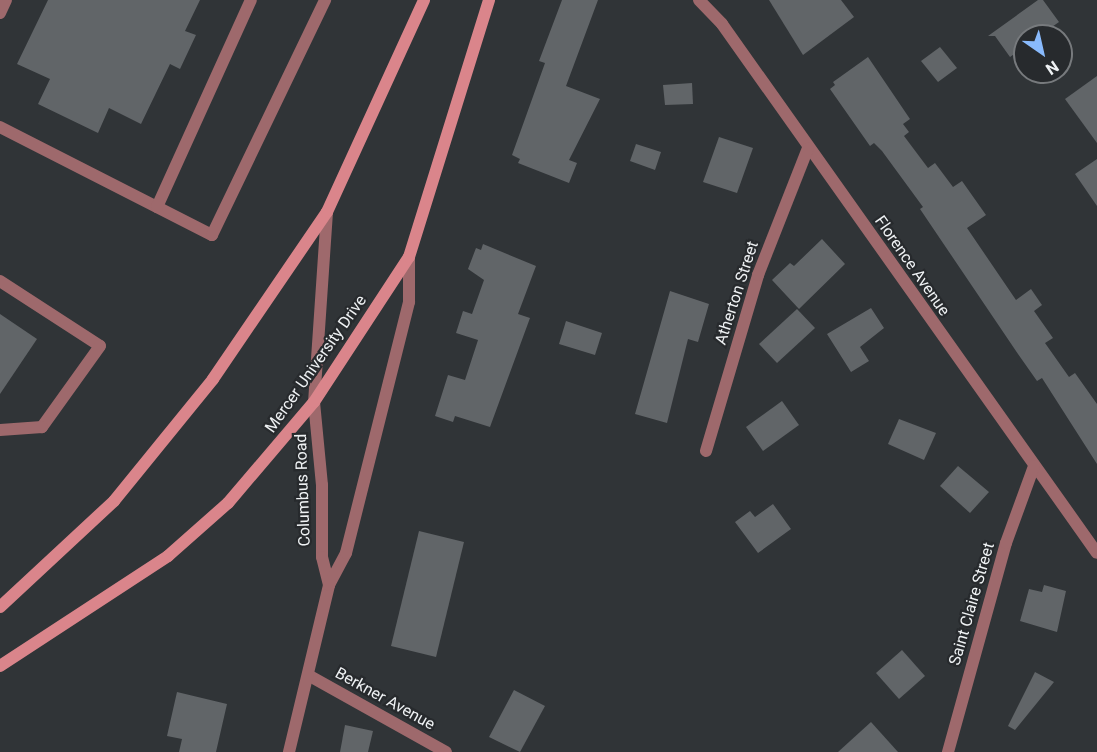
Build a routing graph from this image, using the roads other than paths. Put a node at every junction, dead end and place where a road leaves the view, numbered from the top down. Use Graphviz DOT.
graph roads {
  1 [pos="6,0"];
  2 [pos="251,0"];
  3 [pos="325,0"];
  4 [pos="424,0"];
  5 [pos="489,0"];
  6 [pos="699,0"];
  7 [pos="0,13"];
  8 [pos="0,127"];
  9 [pos="808,148"];
  10 [pos="157,207"];
  11 [pos="327,212"];
  12 [pos="409,257"];
  13 [pos="0,281"];
  14 [pos="314,402"];
  15 [pos="0,430"];
  16 [pos="706,451"];
  17 [pos="1034,466"];
  18 [pos="1097,553"];
  19 [pos="329,585"];
  20 [pos="0,607"];
  21 [pos="0,666"];
  22 [pos="308,675"];
  23 [pos="289,752"];
  24 [pos="446,752"];
  25 [pos="948,752"];
  1 -- 7 [label="street"];
  2 -- 10 [label="street"];
  3 -- 10 [label="street"];
  4 -- 11 [label="main road"];
  5 -- 12 [label="main road, Mercer University Drive"];
  6 -- 9 [label="street, Florence Avenue"];
  8 -- 10 [label="street"];
  9 -- 16 [label="street, Atherton Street"];
  9 -- 17 [label="street, Florence Avenue"];
  11 -- 14 [label="street, Columbus Road"];
  11 -- 20 [label="main road"];
  12 -- 14 [label="main road, Mercer University Drive"];
  12 -- 19 [label="street, Columbus Road"];
  13 -- 15 [label="street"];
  14 -- 19 [label="street, Columbus Road"];
  14 -- 21 [label="main road, Mercer University Drive"];
  17 -- 18 [label="street, Florence Avenue"];
  17 -- 25 [label="street, Saint Claire Street"];
  19 -- 22 [label="street, Columbus Road"];
  22 -- 23 [label="street, Columbus Road"];
  22 -- 24 [label="street, Berkner Avenue"];
}
